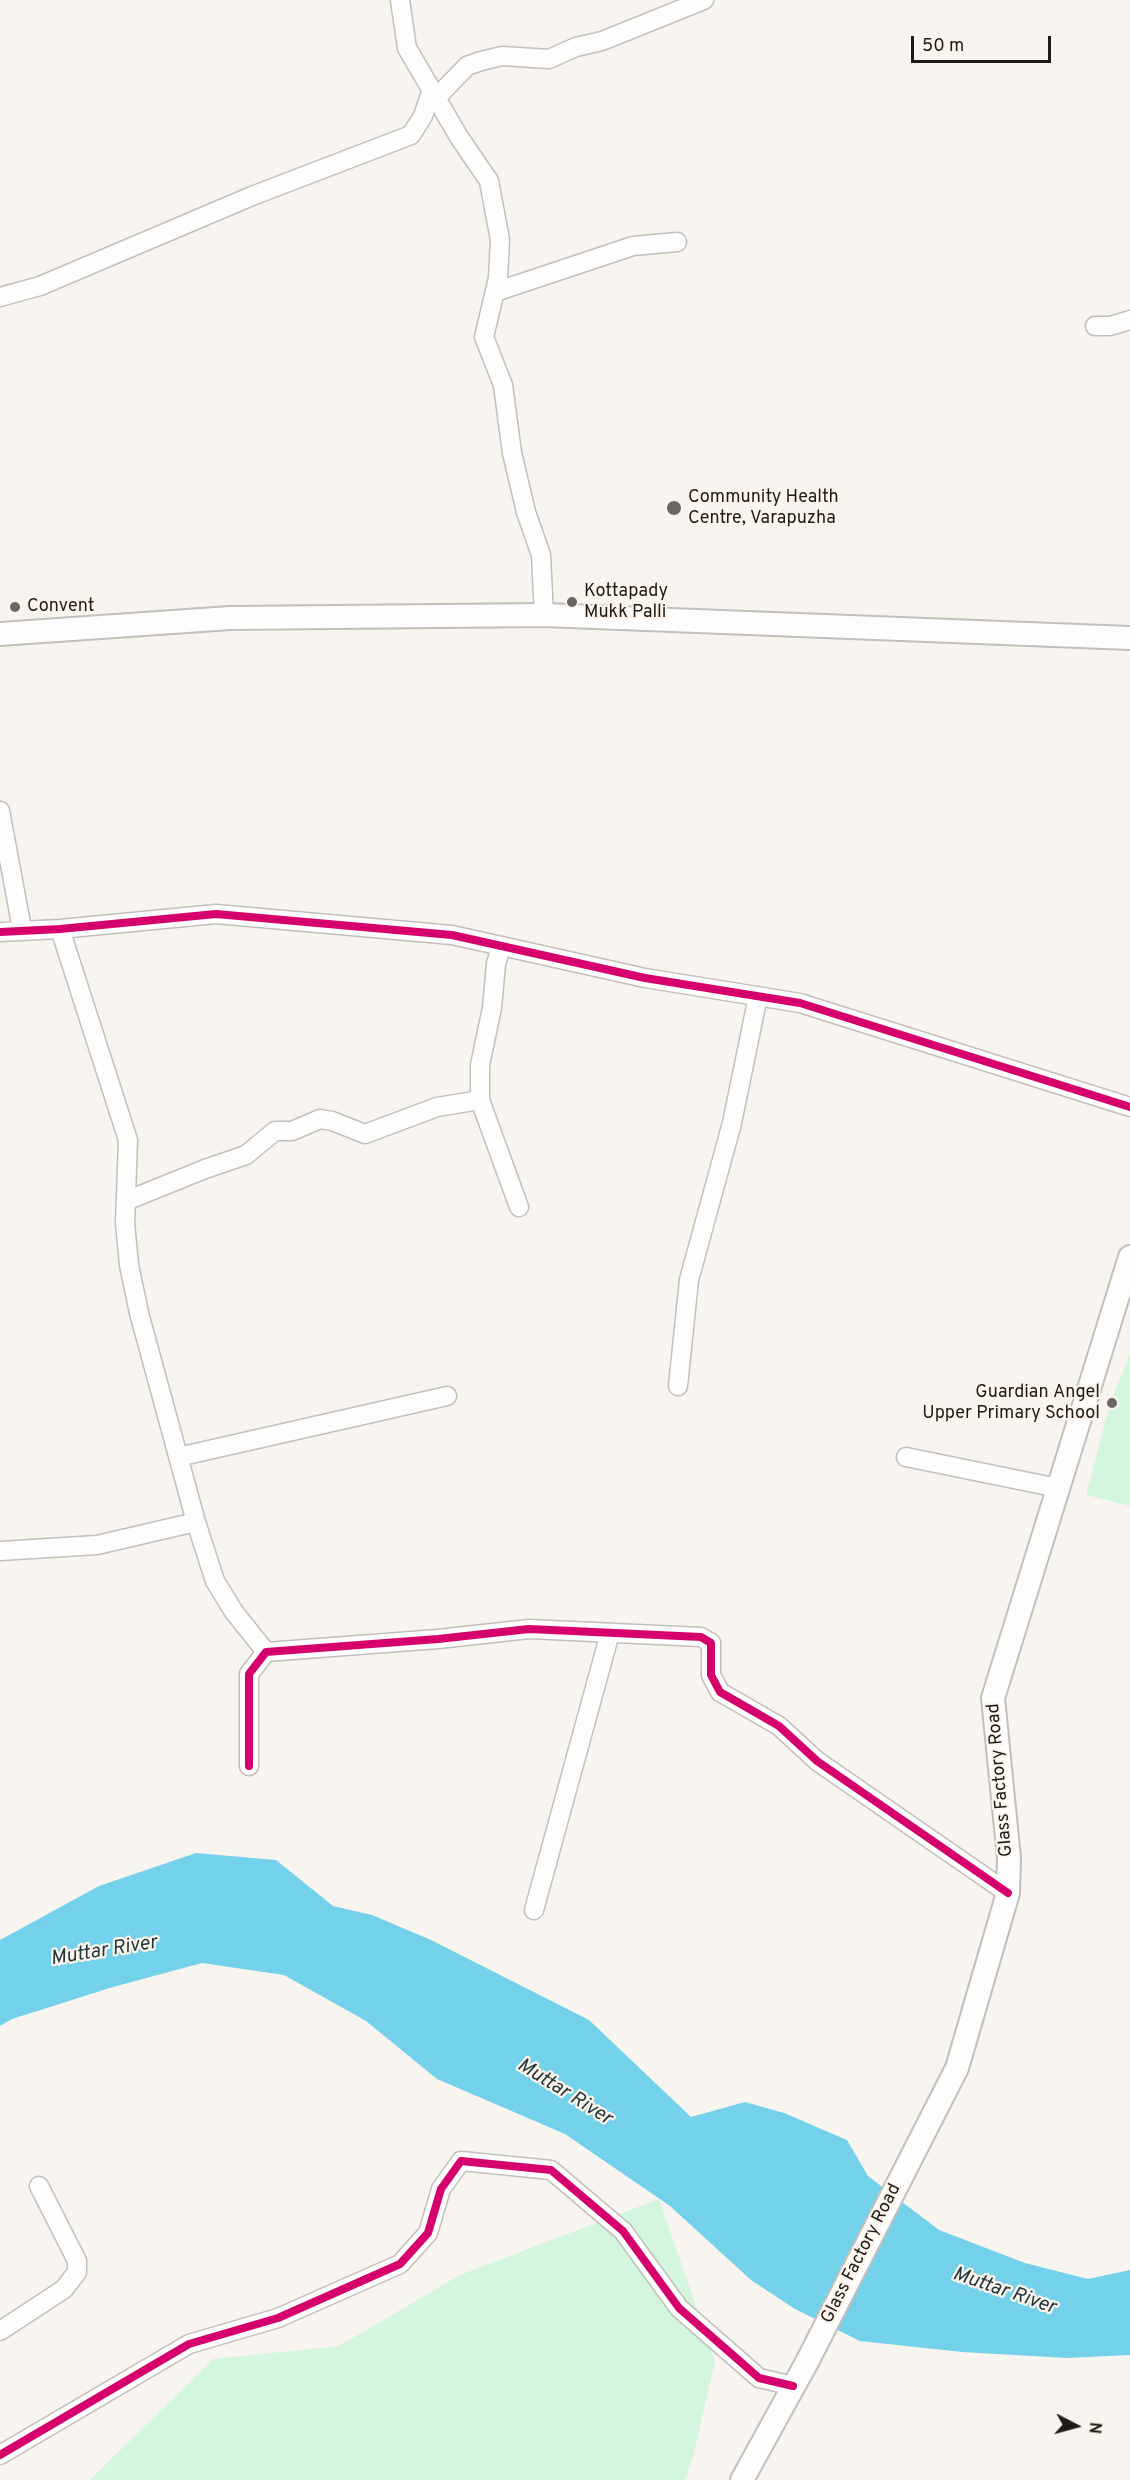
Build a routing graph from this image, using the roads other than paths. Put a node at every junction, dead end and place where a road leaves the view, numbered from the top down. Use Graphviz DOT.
graph roads {
  1 [pos="400,0"];
  2 [pos="704,0"];
  3 [pos="435,93"];
  4 [pos="677,242"];
  5 [pos="495,292"];
  6 [pos="0,297"];
  7 [pos="1130,320"];
  8 [pos="1095,326"];
  9 [pos="544,615"];
  10 [pos="0,634"];
  11 [pos="1130,638"];
  12 [pos="0,811"];
  13 [pos="60,929"];
  14 [pos="22,930"];
  15 [pos="0,932"];
  16 [pos="501,947"];
  17 [pos="758,996"];
  18 [pos="480,1101"];
  19 [pos="1130,1107"];
  20 [pos="126,1201"];
  21 [pos="519,1207"];
  22 [pos="1130,1257"];
  23 [pos="678,1386"];
  24 [pos="447,1396"];
  25 [pos="178,1456"];
  26 [pos="906,1457"];
  27 [pos="1058,1488"];
  28 [pos="196,1522"];
  29 [pos="0,1551"];
  30 [pos="610,1633"];
  31 [pos="266,1652"];
  32 [pos="249,1766"];
  33 [pos="1008,1893"];
  34 [pos="534,1910"];
  35 [pos="39,2186"];
  36 [pos="0,2331"];
  37 [pos="793,2386"];
  38 [pos="0,2455"];
  39 [pos="742,2480"];
  1 -- 3 [label="street"];
  2 -- 3 [label="street"];
  3 -- 5 [label="street"];
  3 -- 6 [label="street"];
  4 -- 5 [label="street"];
  5 -- 9 [label="street"];
  7 -- 8 [label="street"];
  9 -- 10 [label="main road"];
  9 -- 11 [label="main road"];
  12 -- 14 [label="street"];
  13 -- 14 [label="street"];
  13 -- 16 [label="street"];
  13 -- 20 [label="street"];
  14 -- 15 [label="street"];
  16 -- 17 [label="street"];
  16 -- 18 [label="street"];
  17 -- 19 [label="street"];
  17 -- 23 [label="street"];
  18 -- 20 [label="street"];
  18 -- 21 [label="street"];
  20 -- 25 [label="street"];
  22 -- 27 [label="main road, Glass Factory Road"];
  24 -- 25 [label="street"];
  25 -- 28 [label="street"];
  26 -- 27 [label="street"];
  27 -- 33 [label="main road, Glass Factory Road"];
  28 -- 29 [label="street"];
  28 -- 31 [label="street"];
  30 -- 31 [label="street"];
  30 -- 33 [label="street"];
  30 -- 34 [label="street"];
  31 -- 32 [label="street"];
  33 -- 37 [label="main road, Glass Factory Road"];
  35 -- 36 [label="street"];
  37 -- 38 [label="street"];
  37 -- 39 [label="main road, Glass Factory Road"];
}
